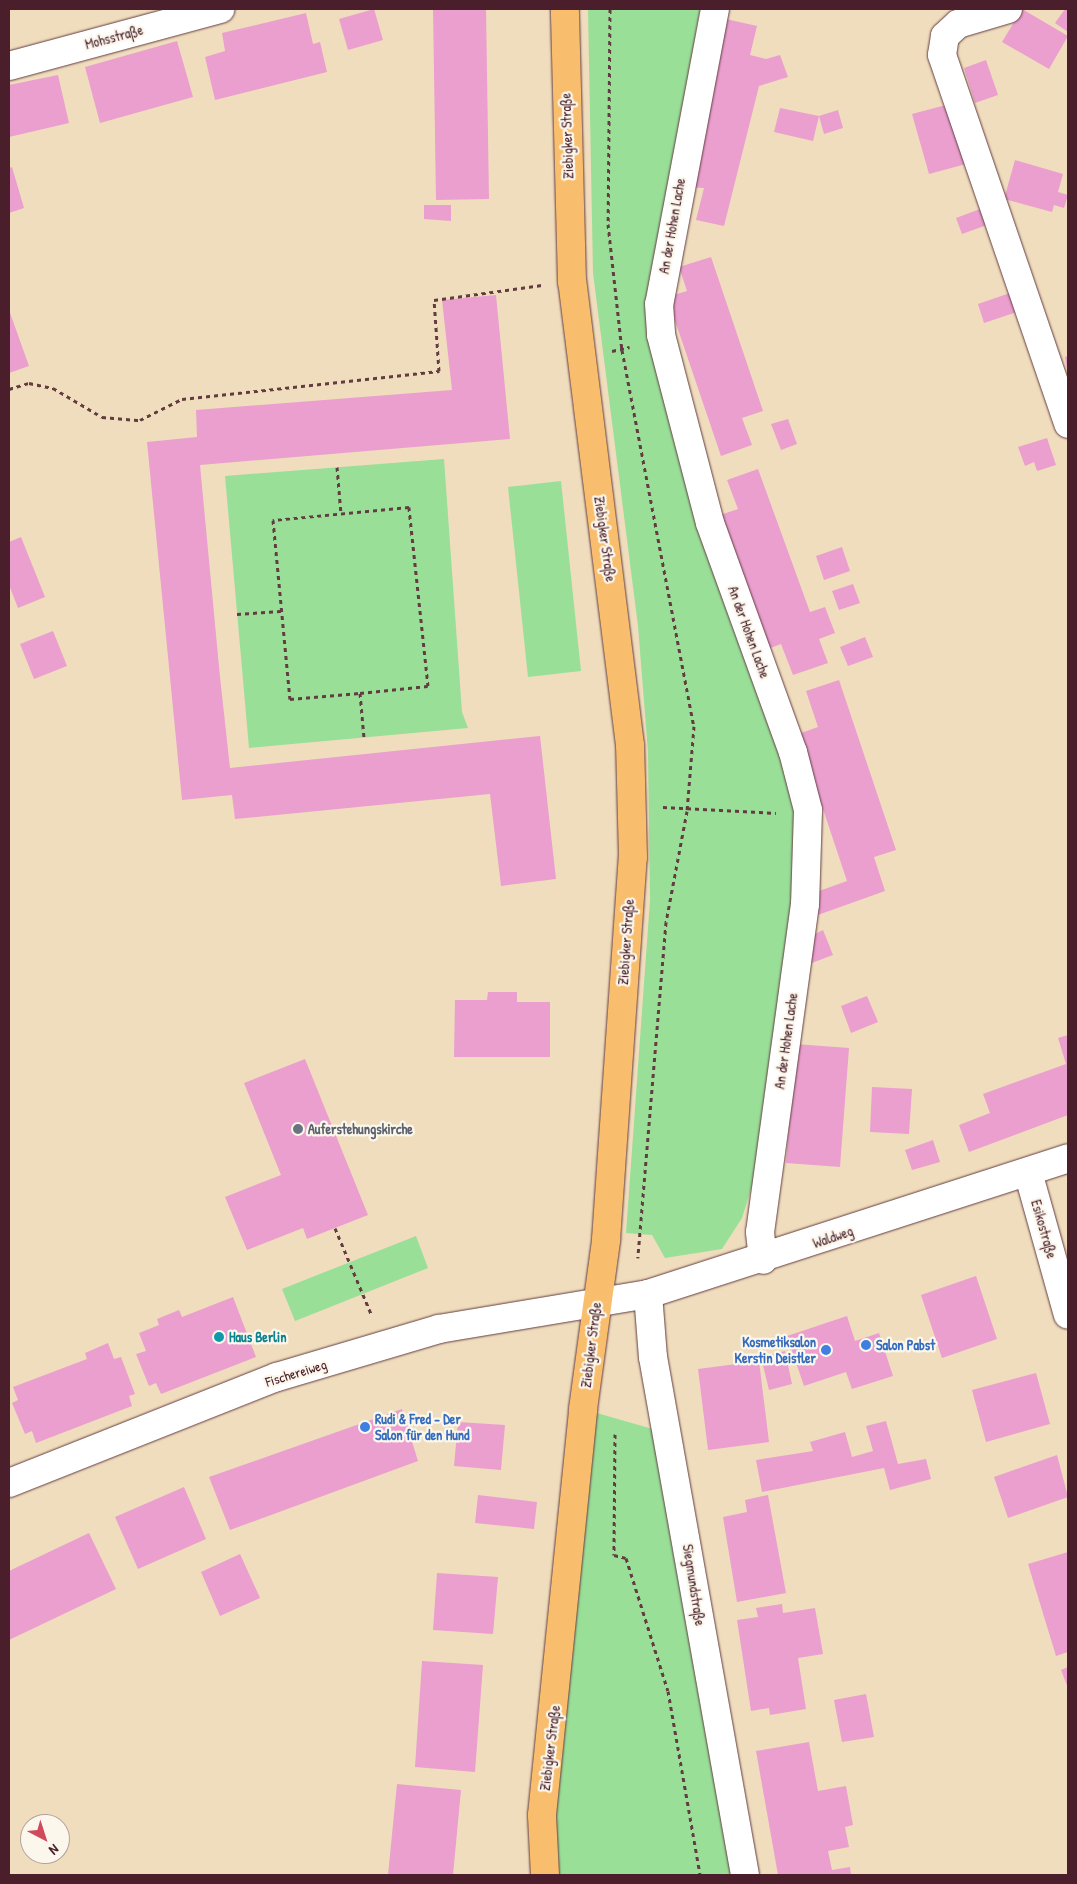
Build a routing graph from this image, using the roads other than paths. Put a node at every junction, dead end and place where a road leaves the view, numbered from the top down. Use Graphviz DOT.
graph roads {
  1 [pos="220,9"];
  2 [pos="564,9"];
  3 [pos="715,9"];
  4 [pos="1008,9"];
  5 [pos="9,66"];
  6 [pos="1068,424"];
  7 [pos="1068,1158"];
  8 [pos="1028,1172"];
  9 [pos="762,1260"];
  10 [pos="648,1294"];
  11 [pos="595,1306"];
  12 [pos="1068,1315"];
  13 [pos="9,1483"];
  14 [pos="546,1875"];
  15 [pos="746,1875"];
  1 -- 5 [label="street, Mohsstraße"];
  2 -- 11 [label="main road, Ziebigker Straße"];
  3 -- 9 [label="street, An der Hohen Lache"];
  4 -- 6 [label="street"];
  7 -- 8 [label="street, Waldweg"];
  8 -- 9 [label="street, Waldweg"];
  8 -- 12 [label="street, Esikostraße"];
  9 -- 10 [label="street, Waldweg"];
  10 -- 11 [label="street, Waldweg"];
  10 -- 15 [label="street, Siegmundstraße"];
  11 -- 13 [label="street, Fischereiweg"];
  11 -- 14 [label="main road, Ziebigker Straße"];
}
